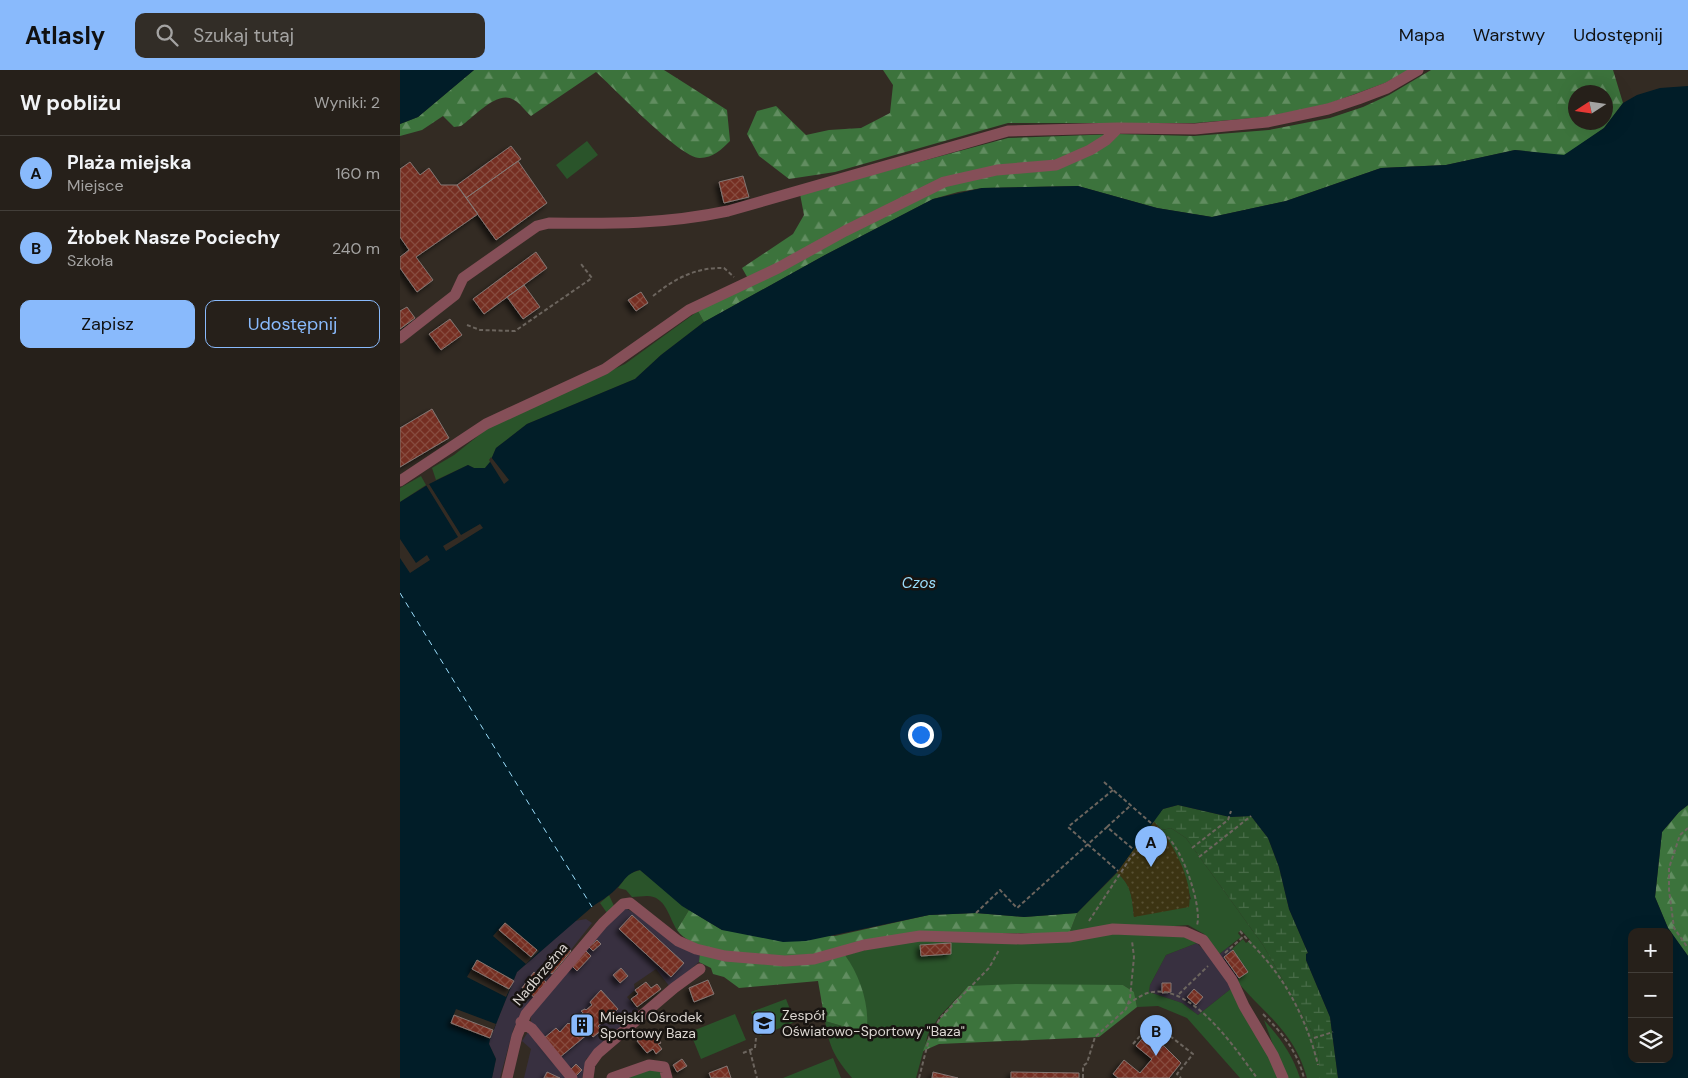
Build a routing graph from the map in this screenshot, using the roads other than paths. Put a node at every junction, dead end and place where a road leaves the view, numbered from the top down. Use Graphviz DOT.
graph roads {
  1 [pos="1418,70"];
  2 [pos="1118,128"];
  3 [pos="400,338"];
  4 [pos="400,481"];
  5 [pos="700,969"];
  6 [pos="521,1022"];
  7 [pos="507,1078"];
  8 [pos="572,1078"];
  9 [pos="588,1078"];
  10 [pos="612,1078"];
  11 [pos="667,1078"];
  12 [pos="1283,1078"];
  1 -- 2 [label="street"];
  2 -- 3 [label="street"];
  2 -- 4 [label="street"];
  5 -- 9 [label="street"];
  6 -- 7 [label="street, Nadbrzeżna"];
  6 -- 8 [label="street"];
  6 -- 12 [label="street, Nadbrzeżna"];
  10 -- 11 [label="street"];
}
